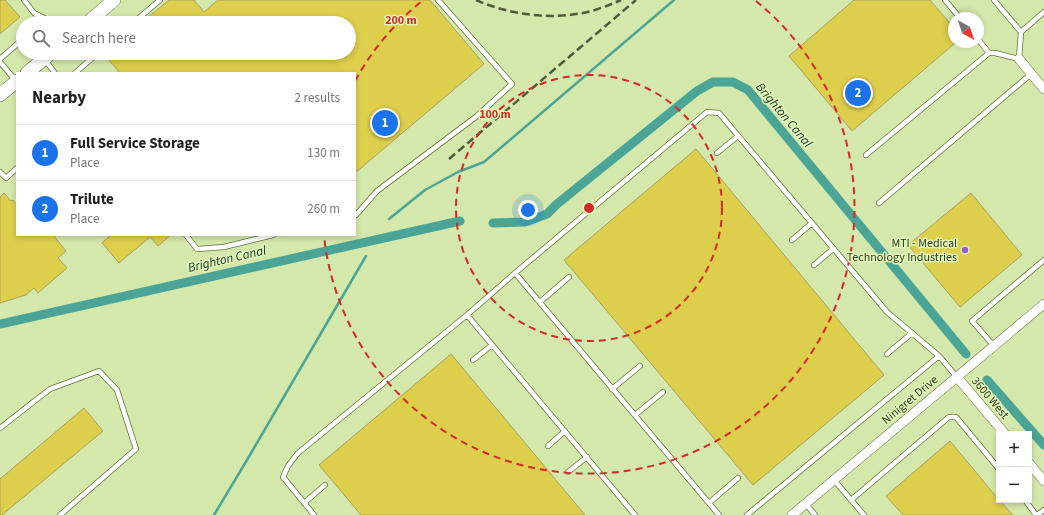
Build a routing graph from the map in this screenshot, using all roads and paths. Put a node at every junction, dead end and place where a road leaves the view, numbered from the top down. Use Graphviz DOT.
graph roads {
  1 [pos="24,0"];
  2 [pos="114,0"];
  3 [pos="160,0"];
  4 [pos="438,0"];
  5 [pos="946,0"];
  6 [pos="994,0"];
  7 [pos="955,12"];
  8 [pos="1044,12"];
  9 [pos="40,16"];
  10 [pos="95,16"];
  11 [pos="141,16"];
  12 [pos="1021,32"];
  13 [pos="16,46"];
  14 [pos="984,47"];
  15 [pos="989,53"];
  16 [pos="1019,59"];
  17 [pos="42,60"];
  18 [pos="49,60"];
  19 [pos="90,60"];
  20 [pos="0,61"];
  21 [pos="28,72"];
  22 [pos="55,72"];
  23 [pos="76,72"];
  24 [pos="1031,74"];
  25 [pos="16,80"];
  26 [pos="16,82"];
  27 [pos="1044,89"];
  28 [pos="0,95"];
  29 [pos="738,136"];
  30 [pos="717,153"];
  31 [pos="866,155"];
  32 [pos="16,169"];
  33 [pos="0,172"];
  34 [pos="879,203"];
  35 [pos="356,215"];
  36 [pos="812,223"];
  37 [pos="187,236"];
  38 [pos="269,236"];
  39 [pos="792,240"];
  40 [pos="833,249"];
  41 [pos="1044,260"];
  42 [pos="814,265"];
  43 [pos="515,273"];
  44 [pos="569,277"];
  45 [pos="540,302"];
  46 [pos="1044,304"];
  47 [pos="467,315"];
  48 [pos="912,333"];
  49 [pos="492,344"];
  50 [pos="994,346"];
  51 [pos="887,354"];
  52 [pos="939,356"];
  53 [pos="473,360"];
  54 [pos="640,366"];
  55 [pos="957,377"];
  56 [pos="612,388"];
  57 [pos="663,392"];
  58 [pos="635,415"];
  59 [pos="0,428"];
  60 [pos="565,431"];
  61 [pos="1002,431"];
  62 [pos="548,446"];
  63 [pos="587,458"];
  64 [pos="997,467"];
  65 [pos="1032,467"];
  66 [pos="568,472"];
  67 [pos="738,478"];
  68 [pos="834,480"];
  69 [pos="1044,481"];
  70 [pos="325,485"];
  71 [pos="852,500"];
  72 [pos="304,503"];
  73 [pos="709,503"];
  74 [pos="1027,503"];
  75 [pos="806,504"];
  76 [pos="1044,510"];
  77 [pos="60,515"];
  78 [pos="314,515"];
  79 [pos="635,515"];
  80 [pos="719,515"];
  81 [pos="747,515"];
  82 [pos="792,515"];
  83 [pos="815,515"];
  84 [pos="864,515"];
  85 [pos="1036,515"];
  1 -- 9 [label="lane"];
  2 -- 10 [label="street"];
  3 -- 11 [label="lane"];
  4 -- 35 [label="lane"];
  5 -- 7 [label="lane"];
  6 -- 12 [label="lane"];
  8 -- 12 [label="lane"];
  12 -- 16 [label="lane"];
  13 -- 20 [label="lane"];
  14 -- 15 [label="lane"];
  15 -- 16 [label="lane"];
  15 -- 31 [label="lane"];
  16 -- 24 [label="street"];
  17 -- 21 [label="street"];
  18 -- 22 [label="lane"];
  19 -- 23 [label="lane"];
  20 -- 25 [label="lane"];
  24 -- 27 [label="street"];
  24 -- 34 [label="lane"];
  26 -- 28 [label="street"];
  29 -- 30 [label="lane"];
  29 -- 36 [label="lane"];
  29 -- 43 [label="lane"];
  32 -- 33 [label="lane"];
  36 -- 39 [label="lane"];
  36 -- 40 [label="lane"];
  37 -- 38 [label="lane"];
  40 -- 42 [label="lane"];
  40 -- 48 [label="lane"];
  41 -- 50 [label="lane"];
  43 -- 45 [label="lane"];
  43 -- 47 [label="lane"];
  44 -- 45 [label="lane"];
  45 -- 56 [label="lane"];
  46 -- 50 [label="street, Ninigret Drive"];
  47 -- 49 [label="lane"];
  47 -- 72 [label="lane"];
  48 -- 51 [label="lane"];
  48 -- 52 [label="lane"];
  49 -- 53 [label="lane"];
  49 -- 60 [label="lane"];
  50 -- 55 [label="street, Ninigret Drive"];
  52 -- 55 [label="lane"];
  52 -- 81 [label="lane"];
  54 -- 56 [label="lane"];
  55 -- 61 [label="street, 3600 West"];
  55 -- 68 [label="street, Ninigret Drive"];
  56 -- 58 [label="lane"];
  57 -- 58 [label="lane"];
  58 -- 73 [label="lane"];
  59 -- 77 [label="lane"];
  60 -- 62 [label="lane"];
  60 -- 63 [label="lane"];
  63 -- 66 [label="lane"];
  63 -- 79 [label="lane"];
  64 -- 71 [label="lane"];
  65 -- 69 [label="street"];
  67 -- 73 [label="lane"];
  68 -- 71 [label="lane"];
  68 -- 75 [label="street, Ninigret Drive"];
  70 -- 72 [label="lane"];
  71 -- 84 [label="lane"];
  72 -- 78 [label="lane"];
  73 -- 80 [label="lane"];
  74 -- 85 [label="lane"];
  75 -- 82 [label="street, Ninigret Drive"];
  75 -- 83 [label="lane"];
  76 -- 85 [label="lane"];
}
